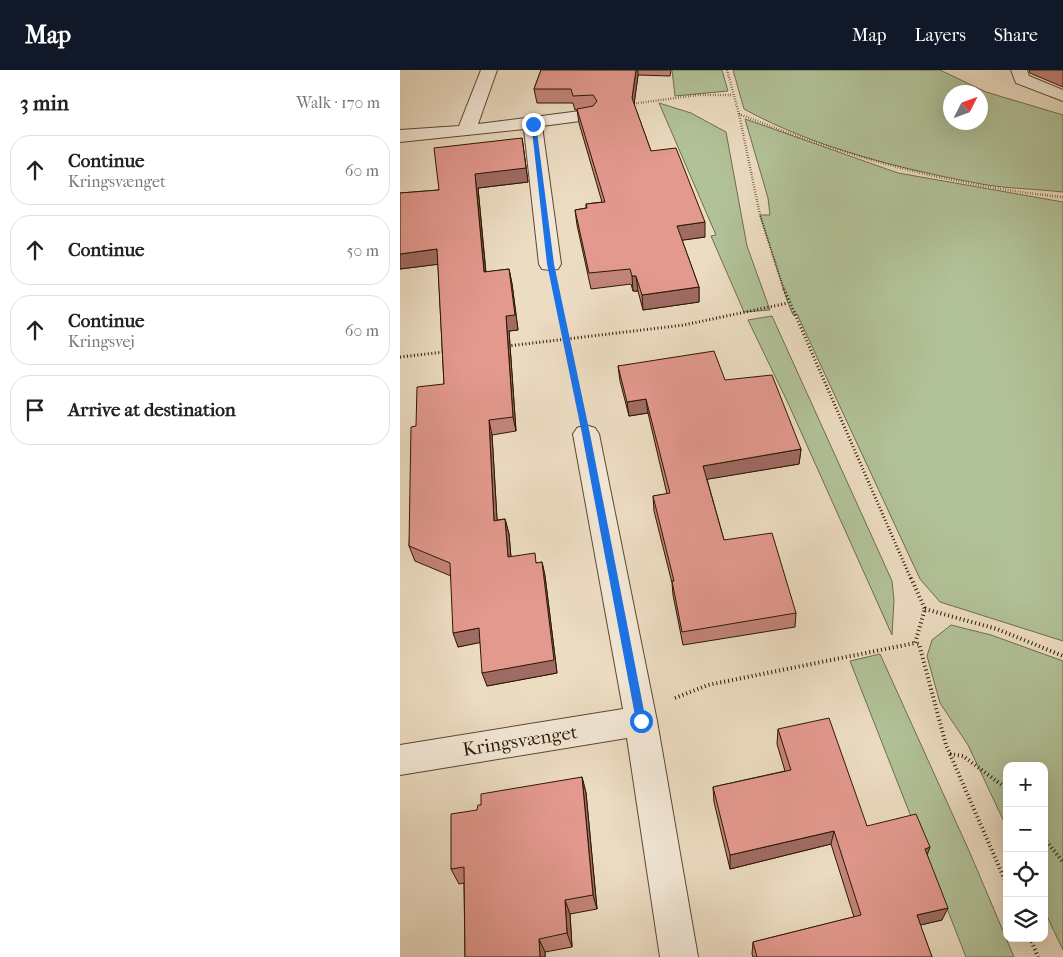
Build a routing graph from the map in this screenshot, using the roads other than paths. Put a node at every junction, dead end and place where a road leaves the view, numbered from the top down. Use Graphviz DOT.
graph roads {
  1 [pos="489,70"];
  2 [pos="1018,70"];
  3 [pos="1063,96"];
  4 [pos="588,115"];
  5 [pos="533,124"];
  6 [pos="466,131"];
  7 [pos="400,136"];
  8 [pos="550,264"];
  9 [pos="586,434"];
  10 [pos="641,721"];
  11 [pos="400,760"];
  12 [pos="679,957"];
  1 -- 6 [label="street"];
  2 -- 3 [label="street"];
  4 -- 5 [label="street"];
  5 -- 6 [label="street"];
  5 -- 8 [label="street"];
  6 -- 7 [label="street"];
  9 -- 10 [label="street"];
  10 -- 11 [label="street, Kringsvænget"];
  10 -- 12 [label="street"];
}
